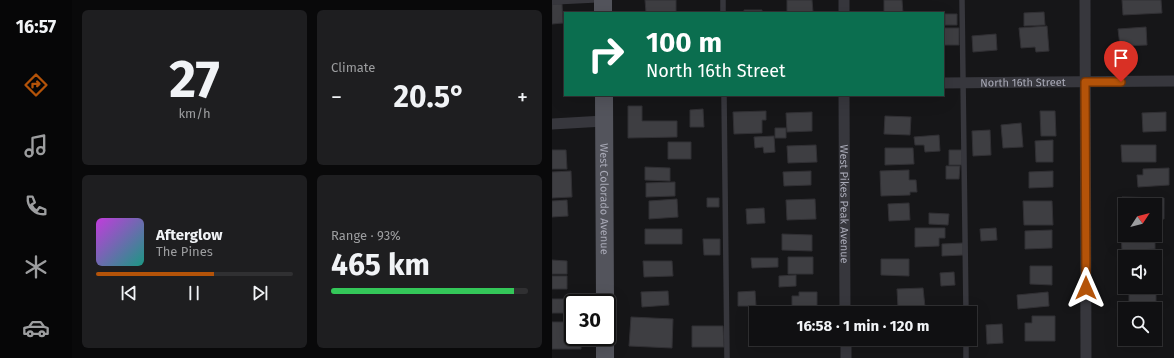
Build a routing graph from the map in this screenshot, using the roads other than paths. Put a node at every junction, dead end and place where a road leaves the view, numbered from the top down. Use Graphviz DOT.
graph roads {
  1 [pos="593,0"];
  2 [pos="603,0"];
  3 [pos="723,0"];
  4 [pos="844,0"];
  5 [pos="962,0"];
  6 [pos="1085,0"];
  7 [pos="552,2"];
  8 [pos="604,12"];
  9 [pos="723,12"];
  10 [pos="844,12"];
  11 [pos="1174,81"];
  12 [pos="1085,82"];
  13 [pos="944,83"];
  14 [pos="963,83"];
  15 [pos="604,96"];
  16 [pos="724,96"];
  17 [pos="844,96"];
  18 [pos="604,121"];
  19 [pos="552,124"];
  20 [pos="605,294"];
  21 [pos="845,306"];
  22 [pos="966,306"];
  23 [pos="605,346"];
  24 [pos="846,346"];
  25 [pos="966,346"];
  26 [pos="605,358"];
  27 [pos="727,358"];
  28 [pos="846,358"];
  29 [pos="966,358"];
  30 [pos="1086,358"];
  1 -- 7 [label="lane"];
  2 -- 8 [label="main road"];
  3 -- 9 [label="lane"];
  4 -- 10 [label="street"];
  5 -- 14 [label="lane"];
  6 -- 12 [label="street"];
  11 -- 12 [label="street, North 16th Street"];
  12 -- 14 [label="street, North 16th Street"];
  12 -- 30 [label="street"];
  13 -- 14 [label="street, North 16th Street"];
  14 -- 22 [label="lane"];
  15 -- 18 [label="main road, West Colorado Avenue"];
  16 -- 27 [label="lane"];
  17 -- 21 [label="street, West Pikes Peak Avenue"];
  18 -- 19 [label="street"];
  18 -- 20 [label="main road, West Colorado Avenue"];
  23 -- 26 [label="main road"];
  24 -- 28 [label="street"];
  25 -- 29 [label="lane"];
}
